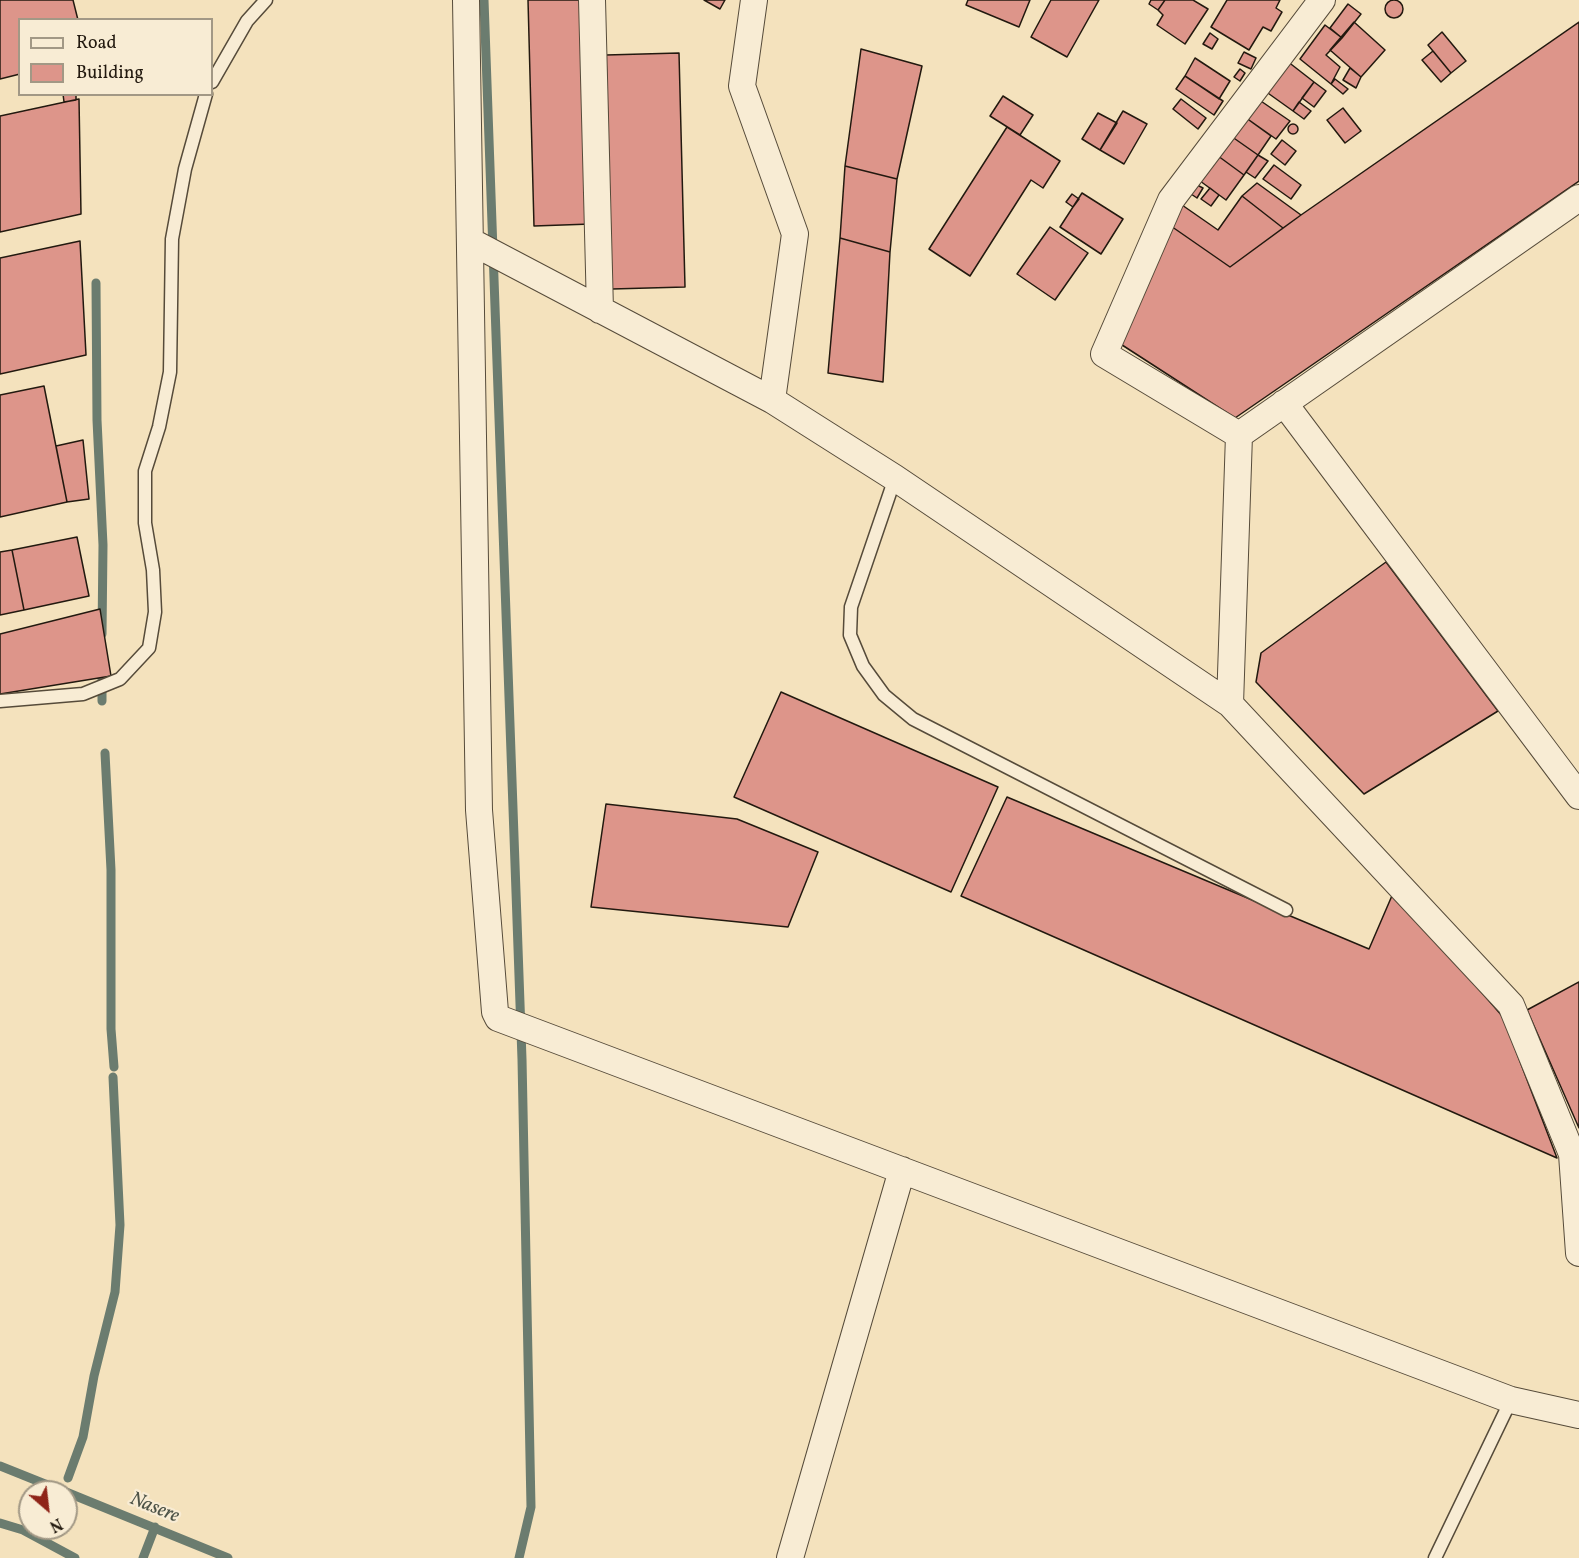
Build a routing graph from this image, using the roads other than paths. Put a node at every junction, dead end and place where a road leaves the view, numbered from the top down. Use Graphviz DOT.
graph roads {
  1 [pos="266,0"];
  2 [pos="466,0"];
  3 [pos="592,0"];
  4 [pos="754,0"];
  5 [pos="1322,0"];
  6 [pos="213,80"];
  7 [pos="205,96"];
  8 [pos="1579,198"];
  9 [pos="478,245"];
  10 [pos="600,310"];
  11 [pos="772,400"];
  12 [pos="1284,403"];
  13 [pos="1239,435"];
  14 [pos="896,478"];
  15 [pos="0,700"];
  16 [pos="1230,704"];
  17 [pos="1579,796"];
  18 [pos="1286,910"];
  19 [pos="902,1170"];
  20 [pos="1579,1253"];
  21 [pos="1511,1400"];
  22 [pos="1579,1415"];
  23 [pos="789,1558"];
  24 [pos="1435,1558"];
  1 -- 6 [label="lane"];
  2 -- 9 [label="street"];
  3 -- 10 [label="street"];
  4 -- 11 [label="street"];
  5 -- 13 [label="street"];
  7 -- 15 [label="lane"];
  8 -- 12 [label="street"];
  9 -- 10 [label="street"];
  9 -- 19 [label="street"];
  10 -- 11 [label="street"];
  11 -- 14 [label="street"];
  12 -- 13 [label="street"];
  12 -- 17 [label="street"];
  13 -- 16 [label="street"];
  14 -- 16 [label="street"];
  14 -- 18 [label="lane"];
  16 -- 20 [label="street"];
  19 -- 21 [label="street"];
  19 -- 23 [label="street"];
  21 -- 22 [label="street"];
  21 -- 24 [label="lane"];
}
